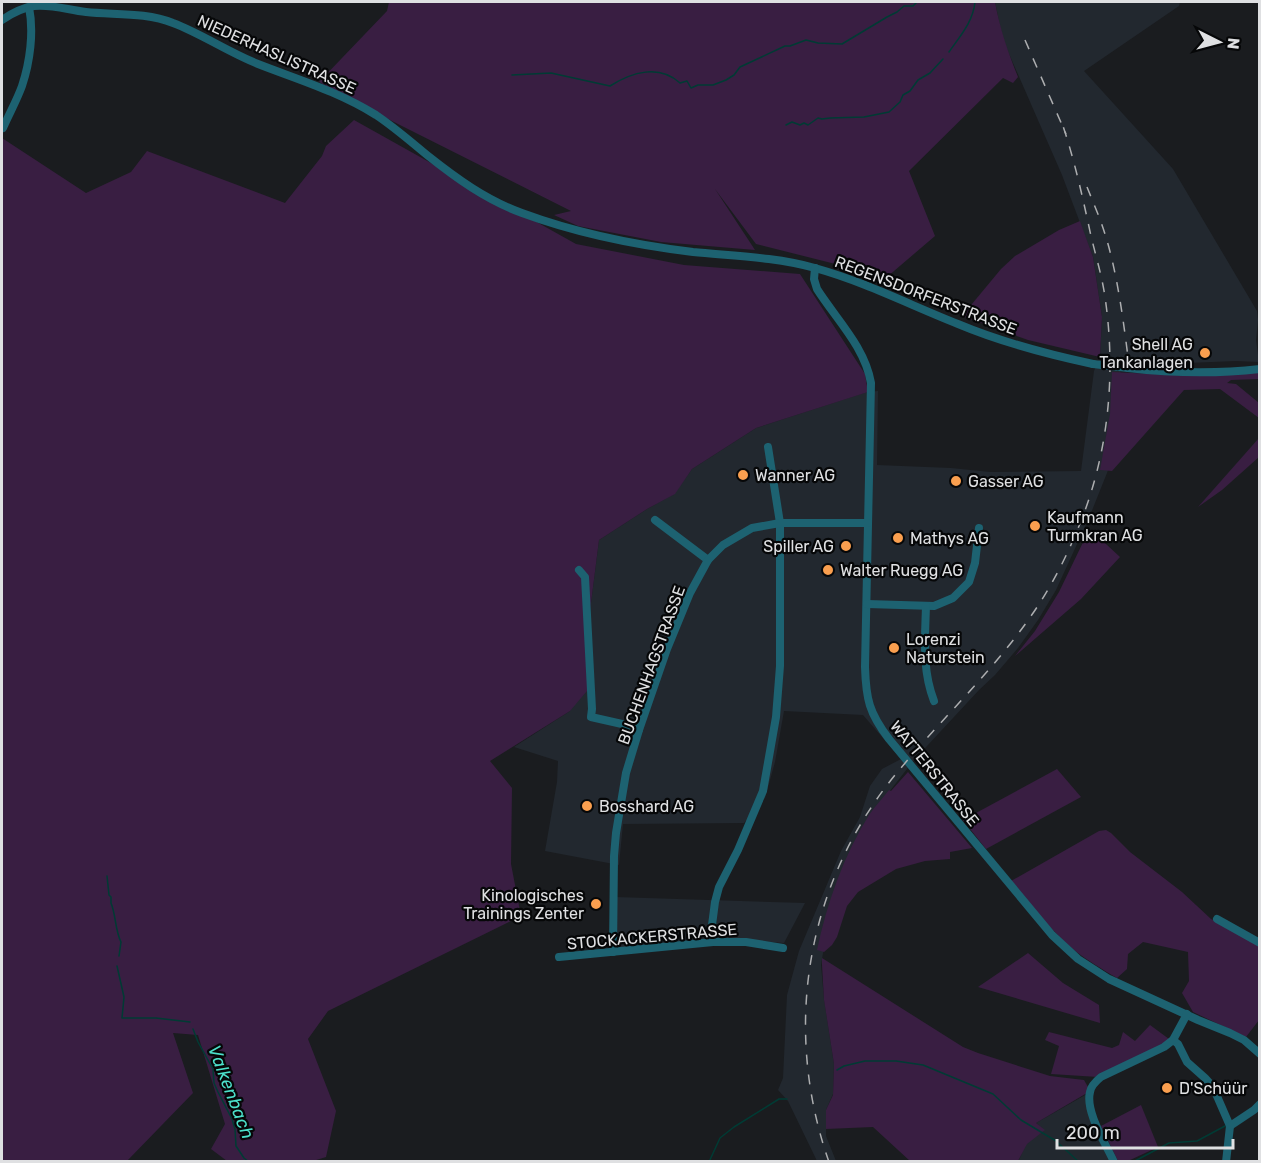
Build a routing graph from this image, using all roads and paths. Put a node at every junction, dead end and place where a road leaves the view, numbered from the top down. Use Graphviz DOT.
graph roads {
  1 [pos="29,7"];
  2 [pos="2,20"];
  3 [pos="3,128"];
  4 [pos="424,152"];
  5 [pos="815,268"];
  6 [pos="1260,369"];
  7 [pos="768,447"];
  8 [pos="655,520"];
  9 [pos="780,523"];
  10 [pos="868,523"];
  11 [pos="980,528"];
  12 [pos="708,560"];
  13 [pos="579,570"];
  14 [pos="867,604"];
  15 [pos="926,606"];
  16 [pos="934,701"];
  17 [pos="639,730"];
  18 [pos="1217,919"];
  19 [pos="713,942"];
  20 [pos="1260,943"];
  21 [pos="783,948"];
  22 [pos="613,952"];
  23 [pos="559,957"];
  24 [pos="1187,1014"];
  25 [pos="1173,1040"];
  26 [pos="1260,1054"];
  27 [pos="1260,1104"];
  28 [pos="1230,1126"];
  29 [pos="1114,1161"];
  30 [pos="1226,1161"];
  1 -- 2 [label="street, NIEDERHASLISTRASSE"];
  1 -- 3 [label="street"];
  1 -- 4 [label="street, NIEDERHASLISTRASSE"];
  4 -- 5 [label="street, REGENSDORFERSTRASSE"];
  5 -- 6 [label="street, REGENSDORFERSTRASSE, bridge"];
  5 -- 10 [label="street, WATTERSTRASSE"];
  7 -- 9 [label="street"];
  8 -- 12 [label="street"];
  9 -- 10 [label="street, BUCHENHAGSTRASSE"];
  9 -- 12 [label="street, BUCHENHAGSTRASSE"];
  9 -- 19 [label="street"];
  10 -- 14 [label="street, WATTERSTRASSE"];
  11 -- 15 [label="street"];
  12 -- 17 [label="street, BUCHENHAGSTRASSE"];
  13 -- 17 [label="street"];
  14 -- 15 [label="street"];
  14 -- 24 [label="street, WATTERSTRASSE"];
  15 -- 16 [label="street"];
  17 -- 22 [label="street, BUCHENHAGSTRASSE"];
  18 -- 20 [label="street"];
  19 -- 21 [label="street, STOCKACKERSTRASSE"];
  19 -- 22 [label="street, STOCKACKERSTRASSE"];
  22 -- 23 [label="street, STOCKACKERSTRASSE"];
  24 -- 25 [label="street"];
  24 -- 26 [label="street, WATTERSTRASSE"];
  25 -- 28 [label="street"];
  25 -- 29 [label="street"];
  27 -- 28 [label="street"];
  28 -- 30 [label="street"];
}
